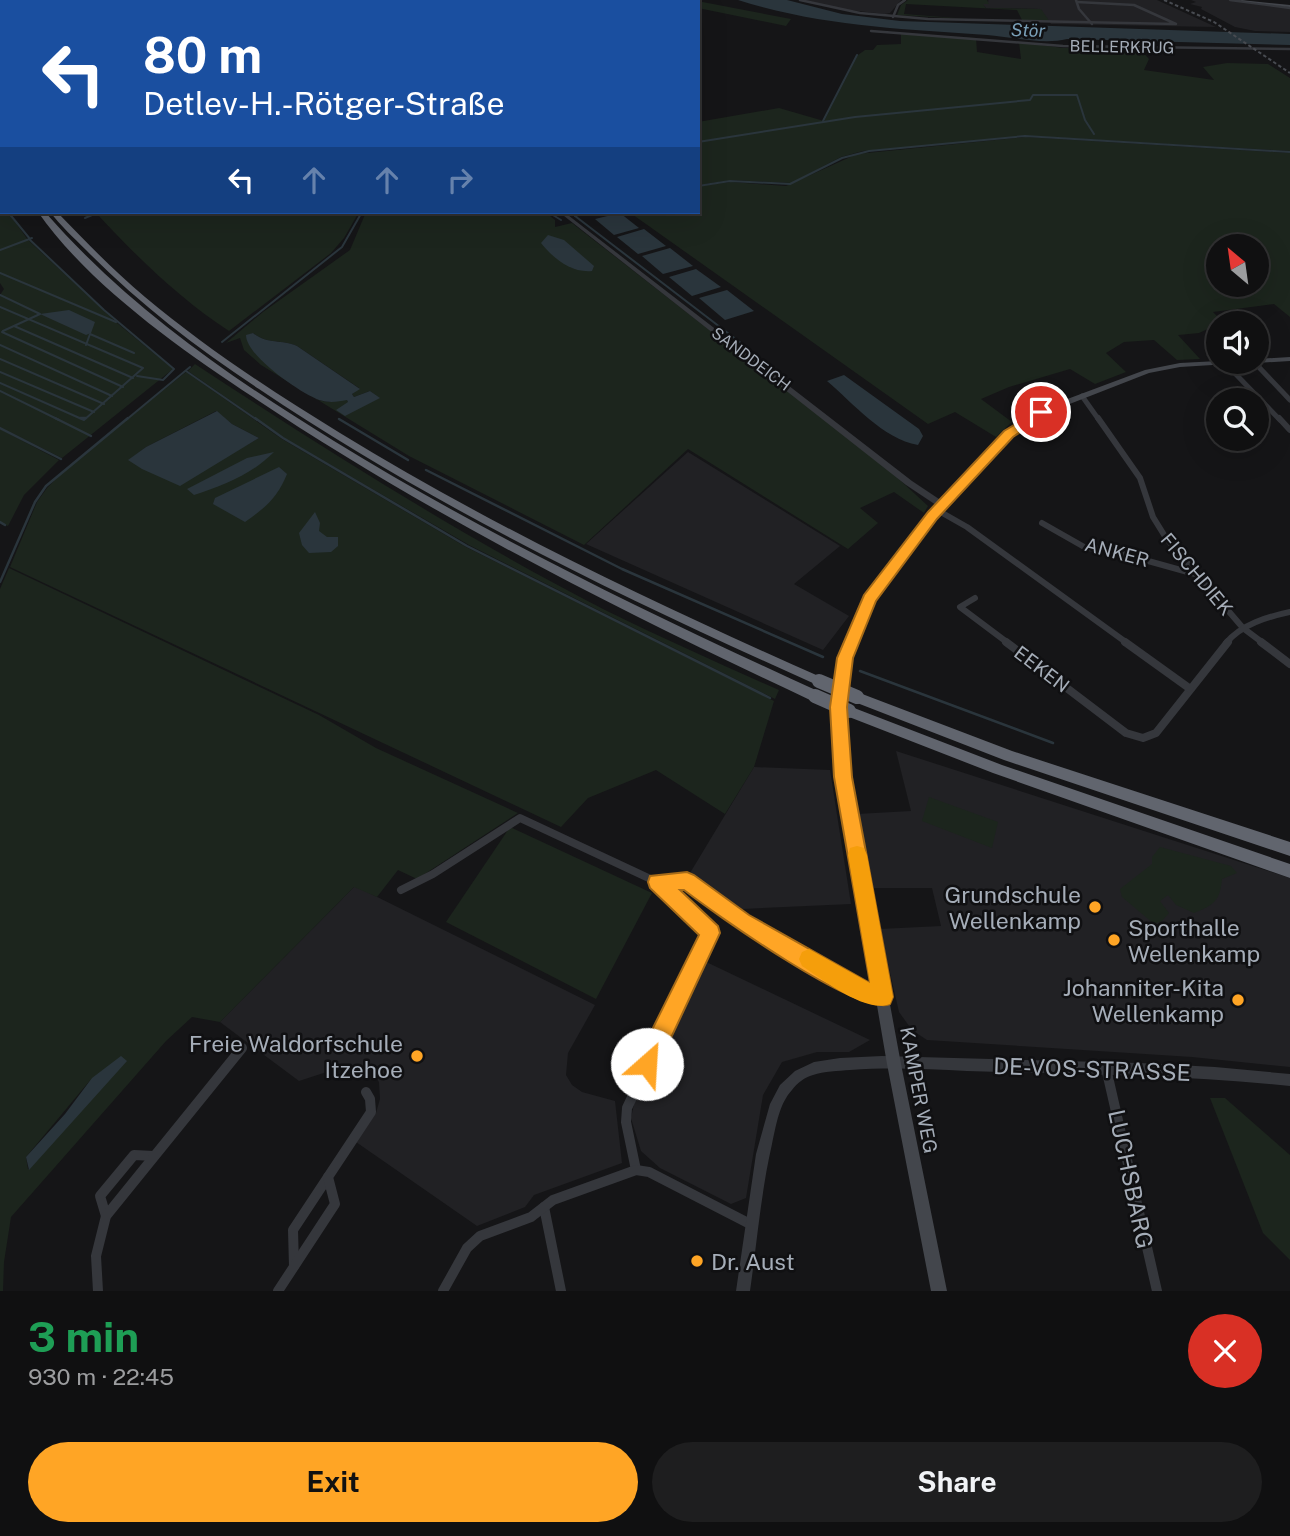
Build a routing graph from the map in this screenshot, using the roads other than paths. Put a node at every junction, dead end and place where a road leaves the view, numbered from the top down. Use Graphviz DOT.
graph roads {
  1 [pos="800,0"];
  2 [pos="905,0"];
  3 [pos="1230,0"];
  4 [pos="1242,0"];
  5 [pos="1250,0"];
  6 [pos="1077,1"];
  7 [pos="1265,1"];
  8 [pos="1290,6"];
  9 [pos="893,17"];
  10 [pos="1092,24"];
  11 [pos="871,31"];
  12 [pos="1290,49"];
  13 [pos="43,214"];
  14 [pos="55,214"];
  15 [pos="564,214"];
  16 [pos="1290,359"];
  17 [pos="1269,361"];
  18 [pos="1206,364"];
  19 [pos="1235,374"];
  20 [pos="1266,374"];
  21 [pos="1082,396"];
  22 [pos="1290,400"];
  23 [pos="1290,418"];
  24 [pos="1278,419"];
  25 [pos="1290,430"];
  26 [pos="939,508"];
  27 [pos="1042,523"];
  28 [pos="1195,574"];
  29 [pos="975,598"];
  30 [pos="1290,612"];
  31 [pos="1243,628"];
  32 [pos="1290,664"];
  33 [pos="1189,688"];
  34 [pos="1290,849"];
  35 [pos="1290,871"];
  36 [pos="657,882"];
  37 [pos="401,890"];
  38 [pos="883,997"];
  39 [pos="242,1048"];
  40 [pos="894,1064"];
  41 [pos="1106,1068"];
  42 [pos="1290,1080"];
  43 [pos="366,1092"];
  44 [pos="154,1156"];
  45 [pos="636,1170"];
  46 [pos="328,1177"];
  47 [pos="544,1207"];
  48 [pos="106,1216"];
  49 [pos="753,1226"];
  50 [pos="294,1267"];
  51 [pos="98,1291"];
  52 [pos="278,1291"];
  53 [pos="443,1291"];
  54 [pos="561,1291"];
  55 [pos="743,1291"];
  56 [pos="939,1291"];
  57 [pos="1157,1291"];
  1 -- 9 [label="street"];
  2 -- 9 [label="street"];
  3 -- 8 [label="street"];
  4 -- 7 [label="main road"];
  5 -- 7 [label="main road"];
  6 -- 10 [label="street"];
  6 -- 10 [label="street"];
  7 -- 8 [label="main road"];
  7 -- 8 [label="main road"];
  9 -- 10 [label="street"];
  11 -- 12 [label="street, BELLERKRUG"];
  13 -- 35 [label="highway, bridge"];
  14 -- 34 [label="highway, bridge"];
  15 -- 26 [label="street, SANDDEICH"];
  16 -- 17 [label="main road"];
  18 -- 21 [label="main road, KAMPER WEG"];
  19 -- 24 [label="street"];
  20 -- 22 [label="street"];
  21 -- 26 [label="main road, KAMPER WEG"];
  21 -- 28 [label="street, FISCHDIEK"];
  23 -- 24 [label="street"];
  24 -- 25 [label="street"];
  26 -- 33 [label="street, SANDDEICH"];
  26 -- 38 [label="main road, KAMPER WEG"];
  27 -- 28 [label="street, ANKER"];
  28 -- 31 [label="street, FISCHDIEK"];
  29 -- 33 [label="street, EEKEN"];
  30 -- 31 [label="street"];
  31 -- 32 [label="street, FISCHDIEK"];
  31 -- 33 [label="street"];
  36 -- 37 [label="street"];
  36 -- 38 [label="street"];
  36 -- 45 [label="street"];
  38 -- 40 [label="main road, KAMPER WEG"];
  39 -- 44 [label="street"];
  40 -- 41 [label="street, DE-VOS-STRASSE"];
  40 -- 49 [label="street, DE-VOS-STRASSE"];
  40 -- 56 [label="main road, KAMPER WEG"];
  41 -- 42 [label="street, DE-VOS-STRASSE"];
  41 -- 57 [label="street, LUCHSBARG"];
  43 -- 46 [label="street"];
  44 -- 48 [label="street"];
  44 -- 48 [label="street"];
  45 -- 47 [label="street"];
  45 -- 49 [label="street"];
  46 -- 50 [label="street"];
  46 -- 50 [label="street"];
  47 -- 53 [label="street"];
  47 -- 54 [label="street"];
  48 -- 51 [label="street"];
  49 -- 55 [label="street, DE-VOS-STRASSE"];
  50 -- 52 [label="street"];
}
